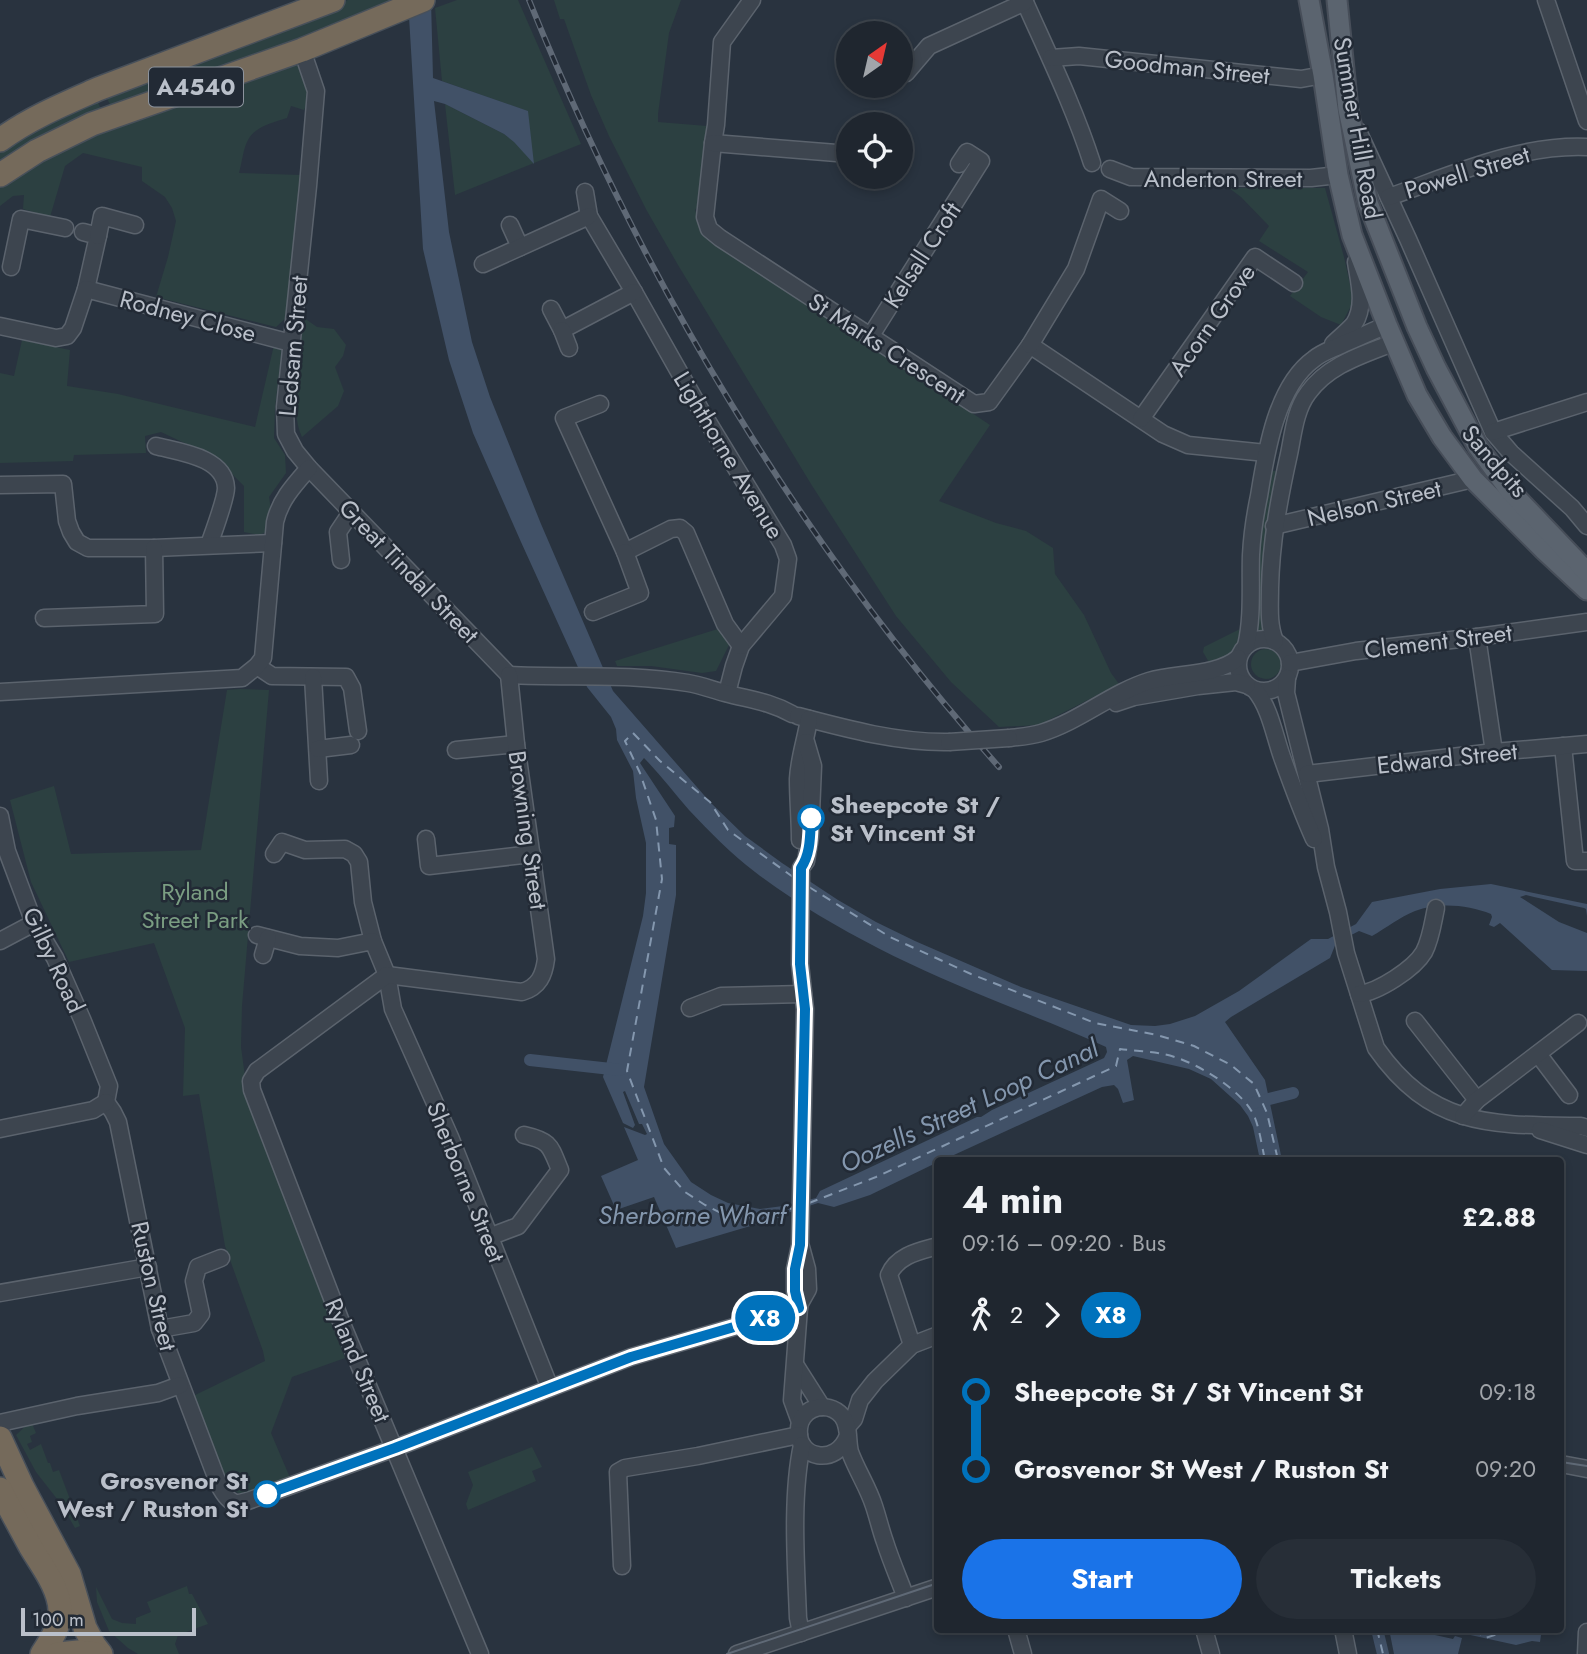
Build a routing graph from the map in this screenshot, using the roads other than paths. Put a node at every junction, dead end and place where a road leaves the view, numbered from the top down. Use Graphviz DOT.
graph roads {
  1 [pos="423,0"];
  2 [pos="752,0"];
  3 [pos="1309,0"];
  4 [pos="1337,0"];
  5 [pos="1546,0"];
  6 [pos="328,1"];
  7 [pos="1025,1"];
  8 [pos="302,50"];
  9 [pos="1051,58"];
  10 [pos="914,64"];
  11 [pos="1323,75"];
  12 [pos="97,89"];
  13 [pos="1348,109"];
  14 [pos="110,117"];
  15 [pos="1587,121"];
  16 [pos="0,140"];
  17 [pos="713,143"];
  18 [pos="1587,147"];
  19 [pos="836,153"];
  20 [pos="958,163"];
  21 [pos="1092,163"];
  22 [pos="1110,169"];
  23 [pos="0,175"];
  24 [pos="1338,175"];
  25 [pos="585,192"];
  26 [pos="1389,197"];
  27 [pos="1120,211"];
  28 [pos="589,216"];
  29 [pos="135,225"];
  30 [pos="510,225"];
  31 [pos="65,228"];
  32 [pos="1352,235"];
  33 [pos="520,247"];
  34 [pos="483,264"];
  35 [pos="10,267"];
  36 [pos="1294,283"];
  37 [pos="86,289"];
  38 [pos="634,292"];
  39 [pos="551,309"];
  40 [pos="0,326"];
  41 [pos="562,330"];
  42 [pos="1401,331"];
  43 [pos="870,337"];
  44 [pos="291,343"];
  45 [pos="1030,345"];
  46 [pos="569,348"];
  47 [pos="1323,353"];
  48 [pos="1587,402"];
  49 [pos="600,404"];
  50 [pos="1141,419"];
  51 [pos="1493,432"];
  52 [pos="156,446"];
  53 [pos="1266,453"];
  54 [pos="309,468"];
  55 [pos="1473,479"];
  56 [pos="0,485"];
  57 [pos="352,511"];
  58 [pos="1275,526"];
  59 [pos="1587,526"];
  60 [pos="273,543"];
  61 [pos="209,545"];
  62 [pos="154,548"];
  63 [pos="625,552"];
  64 [pos="341,560"];
  65 [pos="1587,572"];
  66 [pos="1587,590"];
  67 [pos="593,612"];
  68 [pos="44,618"];
  69 [pos="1587,622"];
  70 [pos="1478,637"];
  71 [pos="1275,641"];
  72 [pos="741,646"];
  73 [pos="1242,652"];
  74 [pos="257,666"];
  75 [pos="1288,670"];
  76 [pos="509,675"];
  77 [pos="313,677"];
  78 [pos="1251,687"];
  79 [pos="0,692"];
  80 [pos="727,693"];
  81 [pos="1091,710"];
  82 [pos="809,719"];
  83 [pos="516,744"];
  84 [pos="1587,744"];
  85 [pos="1563,746"];
  86 [pos="318,749"];
  87 [pos="456,750"];
  88 [pos="1494,752"];
  89 [pos="1307,774"];
  90 [pos="319,781"];
  91 [pos="0,816"];
  92 [pos="426,839"];
  93 [pos="277,844"];
  94 [pos="532,854"];
  95 [pos="1581,861"];
  96 [pos="1326,867"];
  97 [pos="1436,908"];
  98 [pos="34,923"];
  99 [pos="0,941"];
  100 [pos="373,941"];
  101 [pos="262,955"];
  102 [pos="387,975"];
  103 [pos="803,994"];
  104 [pos="1359,994"];
  105 [pos="690,1008"];
  106 [pos="1415,1021"];
  107 [pos="1578,1023"];
  108 [pos="1538,1054"];
  109 [pos="1569,1095"];
  110 [pos="1477,1100"];
  111 [pos="106,1102"];
  112 [pos="1463,1116"];
  113 [pos="1524,1126"];
  114 [pos="1587,1128"];
  115 [pos="0,1129"];
  116 [pos="524,1135"];
  117 [pos="1587,1145"];
  118 [pos="489,1237"];
  119 [pos="934,1247"];
  120 [pos="220,1258"];
  121 [pos="148,1267"];
  122 [pos="0,1293"];
  123 [pos="799,1306"];
  124 [pos="160,1329"];
  125 [pos="934,1337"];
  126 [pos="912,1345"];
  127 [pos="796,1366"];
  128 [pos="180,1385"];
  129 [pos="550,1388"];
  130 [pos="860,1400"];
  131 [pos="827,1407"];
  132 [pos="0,1423"];
  133 [pos="847,1431"];
  134 [pos="800,1434"];
  135 [pos="0,1438"];
  136 [pos="395,1448"];
  137 [pos="830,1455"];
  138 [pos="1564,1465"];
  139 [pos="1587,1469"];
  140 [pos="859,1475"];
  141 [pos="797,1482"];
  142 [pos="0,1489"];
  143 [pos="622,1566"];
  144 [pos="934,1588"];
  145 [pos="906,1598"];
  146 [pos="799,1625"];
  147 [pos="1587,1632"];
  148 [pos="1017,1633"];
  149 [pos="1205,1633"];
  150 [pos="1344,1633"];
  151 [pos="471,1646"];
  152 [pos="41,1654"];
  153 [pos="58,1654"];
  154 [pos="99,1654"];
  155 [pos="480,1654"];
  156 [pos="737,1654"];
  157 [pos="1023,1654"];
  158 [pos="1211,1654"];
  159 [pos="1348,1654"];
  160 [pos="1586,1654"];
  1 -- 8 [label="highway, A4540"];
  2 -- 17 [label="street, St Marks Crescent"];
  3 -- 11 [label="main road, Summer Hill Road"];
  4 -- 13 [label="main road, Summer Hill Road"];
  5 -- 15 [label="street"];
  6 -- 12 [label="highway, A4540"];
  7 -- 9 [label="street"];
  7 -- 10 [label="street"];
  8 -- 14 [label="highway, A4540"];
  8 -- 44 [label="street, Ledsam Street"];
  9 -- 11 [label="street, Goodman Street"];
  9 -- 21 [label="street"];
  11 -- 24 [label="main road, Summer Hill Road"];
  12 -- 14 [label="highway"];
  12 -- 16 [label="highway, A4540"];
  13 -- 26 [label="street, Summer Hill Road"];
  13 -- 42 [label="main road, Summer Hill Road"];
  14 -- 23 [label="highway, A4540"];
  17 -- 19 [label="street"];
  17 -- 43 [label="street, St Marks Crescent"];
  18 -- 26 [label="street, Powell Street"];
  20 -- 43 [label="street, Kelsall Croft"];
  22 -- 24 [label="street, Anderton Street"];
  24 -- 32 [label="main road, Summer Hill Road"];
  25 -- 28 [label="street, Lighthorne Avenue"];
  26 -- 51 [label="street, Summer Hill Road"];
  27 -- 45 [label="street, St Marks Crescent"];
  28 -- 33 [label="street"];
  28 -- 38 [label="street, Lighthorne Avenue"];
  29 -- 37 [label="street, Rodney Close"];
  30 -- 33 [label="street"];
  31 -- 35 [label="street"];
  32 -- 42 [label="main road, Summer Hill Road"];
  32 -- 47 [label="street"];
  33 -- 34 [label="street"];
  36 -- 50 [label="street, Acorn Grove"];
  37 -- 40 [label="street, Rodney Close"];
  37 -- 44 [label="street, Rodney Close"];
  38 -- 41 [label="street"];
  38 -- 72 [label="street, Lighthorne Avenue"];
  39 -- 41 [label="street"];
  41 -- 46 [label="street"];
  42 -- 47 [label="street"];
  42 -- 55 [label="main road, Sandpits"];
  42 -- 58 [label="street"];
  42 -- 65 [label="main road, Sandpits"];
  43 -- 45 [label="street, St Marks Crescent"];
  44 -- 54 [label="street, Ledsam Street"];
  45 -- 50 [label="street"];
  47 -- 53 [label="street"];
  48 -- 51 [label="street"];
  49 -- 63 [label="street"];
  50 -- 53 [label="street"];
  51 -- 59 [label="street, Summer Hill Road"];
  52 -- 61 [label="street"];
  53 -- 73 [label="street"];
  54 -- 57 [label="street, Great Tindal Street"];
  54 -- 60 [label="street"];
  55 -- 58 [label="street, Nelson Street"];
  55 -- 66 [label="main road, Sandpits"];
  56 -- 62 [label="street"];
  57 -- 64 [label="street"];
  57 -- 76 [label="street, Great Tindal Street"];
  58 -- 71 [label="street"];
  60 -- 61 [label="street"];
  60 -- 74 [label="street"];
  61 -- 62 [label="street"];
  62 -- 68 [label="street"];
  63 -- 67 [label="street"];
  63 -- 72 [label="street"];
  69 -- 70 [label="street, Clement Street"];
  70 -- 75 [label="street, Clement Street"];
  70 -- 88 [label="street"];
  71 -- 73 [label="street"];
  71 -- 75 [label="street"];
  72 -- 80 [label="street, Lighthorne Avenue"];
  73 -- 78 [label="street"];
  73 -- 81 [label="street"];
  74 -- 77 [label="street"];
  74 -- 79 [label="street"];
  75 -- 78 [label="street"];
  75 -- 89 [label="street"];
  76 -- 80 [label="street"];
  76 -- 83 [label="street, Browning Street"];
  77 -- 86 [label="street"];
  77 -- 86 [label="street"];
  78 -- 81 [label="street"];
  78 -- 96 [label="street"];
  80 -- 82 [label="street"];
  81 -- 82 [label="street, bridge"];
  82 -- 103 [label="street"];
  83 -- 87 [label="street"];
  83 -- 94 [label="street, Browning Street"];
  84 -- 85 [label="street, Edward Street"];
  85 -- 88 [label="street, Edward Street"];
  85 -- 95 [label="street"];
  86 -- 90 [label="street"];
  88 -- 89 [label="street, Edward Street"];
  89 -- 96 [label="street"];
  91 -- 98 [label="street, Gilby Road"];
  92 -- 94 [label="street"];
  93 -- 100 [label="street, Sherborne Street"];
  94 -- 102 [label="street, Browning Street"];
  96 -- 104 [label="street"];
  97 -- 104 [label="street"];
  98 -- 99 [label="street"];
  98 -- 111 [label="street, Gilby Road"];
  100 -- 101 [label="street"];
  100 -- 102 [label="street, Sherborne Street"];
  102 -- 118 [label="street, Sherborne Street"];
  102 -- 136 [label="street, Ryland Street"];
  103 -- 105 [label="street"];
  103 -- 123 [label="street"];
  104 -- 112 [label="street"];
  106 -- 110 [label="street"];
  107 -- 108 [label="street"];
  108 -- 109 [label="street"];
  108 -- 110 [label="street"];
  110 -- 112 [label="street"];
  111 -- 115 [label="street"];
  111 -- 121 [label="street, Ruston Street"];
  112 -- 113 [label="street"];
  113 -- 114 [label="street"];
  113 -- 117 [label="street"];
  116 -- 118 [label="street"];
  118 -- 129 [label="street, Sherborne Street"];
  119 -- 126 [label="street"];
  120 -- 124 [label="street"];
  121 -- 122 [label="street"];
  121 -- 124 [label="street, Ruston Street"];
  123 -- 127 [label="street"];
  123 -- 129 [label="street"];
  124 -- 128 [label="street, Ruston Street"];
  125 -- 126 [label="street"];
  126 -- 130 [label="street"];
  127 -- 131 [label="street"];
  127 -- 134 [label="street"];
  128 -- 132 [label="street"];
  128 -- 136 [label="street, Ruston Street"];
  129 -- 136 [label="street"];
  130 -- 131 [label="street"];
  130 -- 133 [label="street"];
  131 -- 133 [label="street"];
  131 -- 134 [label="street"];
  133 -- 137 [label="street"];
  133 -- 140 [label="street"];
  134 -- 137 [label="street"];
  134 -- 141 [label="street"];
  134 -- 143 [label="street"];
  135 -- 154 [label="highway"];
  136 -- 151 [label="street, Ryland Street"];
  137 -- 140 [label="street"];
  137 -- 141 [label="street"];
  138 -- 139 [label="street"];
  140 -- 145 [label="street"];
  141 -- 146 [label="street"];
  142 -- 152 [label="highway"];
  144 -- 145 [label="street"];
  145 -- 146 [label="street"];
  146 -- 156 [label="street"];
  147 -- 160 [label="street"];
  148 -- 157 [label="street"];
  149 -- 158 [label="street"];
  150 -- 159 [label="street"];
  151 -- 155 [label="street, Ryland Street"];
  153 -- 154 [label="highway"];
}
